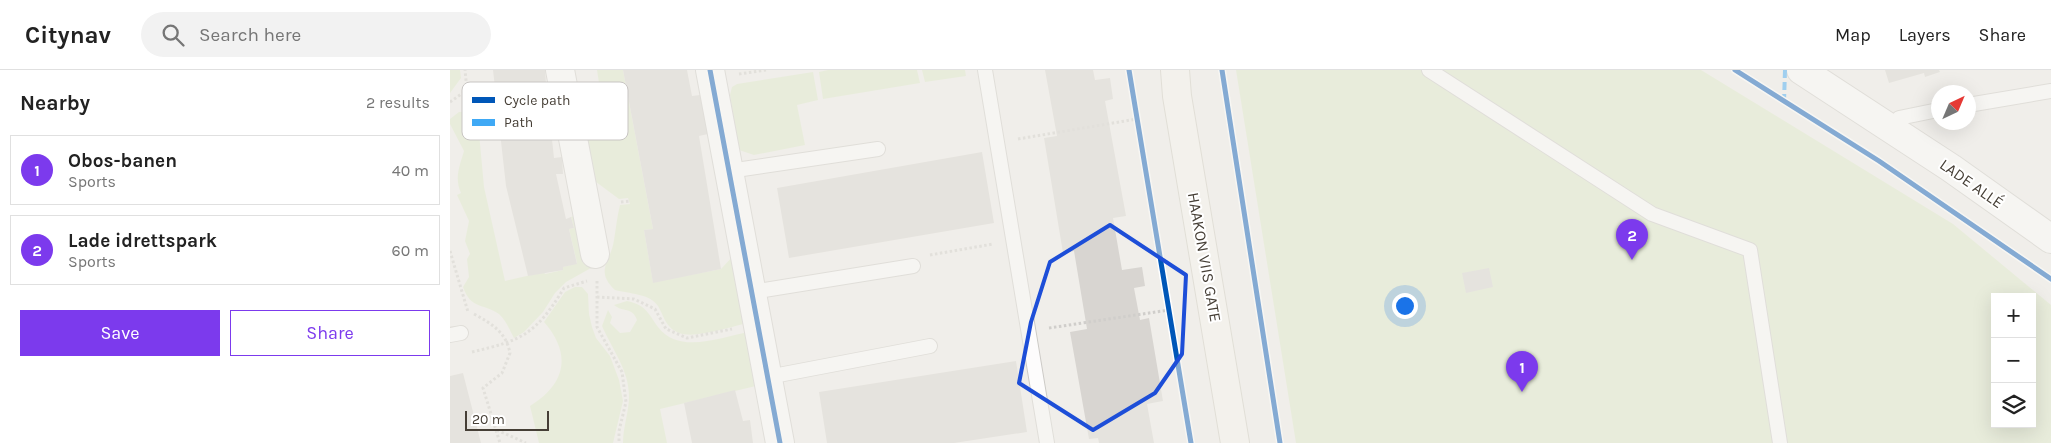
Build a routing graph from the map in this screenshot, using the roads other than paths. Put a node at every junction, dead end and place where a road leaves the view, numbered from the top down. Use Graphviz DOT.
graph roads {
  1 [pos="710,70"];
  2 [pos="985,70"];
  3 [pos="1175,70"];
  4 [pos="1428,70"];
  5 [pos="1801,70"];
  6 [pos="2051,92"];
  7 [pos="1976,104"];
  8 [pos="1931,111"];
  9 [pos="1892,129"];
  10 [pos="573,140"];
  11 [pos="878,149"];
  12 [pos="729,170"];
  13 [pos="2051,239"];
  14 [pos="595,254"];
  15 [pos="913,266"];
  16 [pos="752,292"];
  17 [pos="930,346"];
  18 [pos="768,377"];
  19 [pos="780,443"];
  20 [pos="1047,443"];
  21 [pos="1235,443"];
  22 [pos="1780,443"];
  1 -- 12 [label="street"];
  2 -- 20 [label="lane"];
  3 -- 21 [label="main road, HAAKON VIIS GATE"];
  4 -- 22 [label="lane"];
  5 -- 9 [label="street, LADE ALLÉ"];
  6 -- 7 [label="lane"];
  8 -- 9 [label="lane"];
  9 -- 13 [label="street, LADE ALLÉ"];
  10 -- 14 [label="street"];
  11 -- 12 [label="lane"];
  12 -- 16 [label="street"];
  15 -- 16 [label="lane"];
  16 -- 18 [label="street"];
  17 -- 18 [label="lane"];
  18 -- 19 [label="street"];
}
